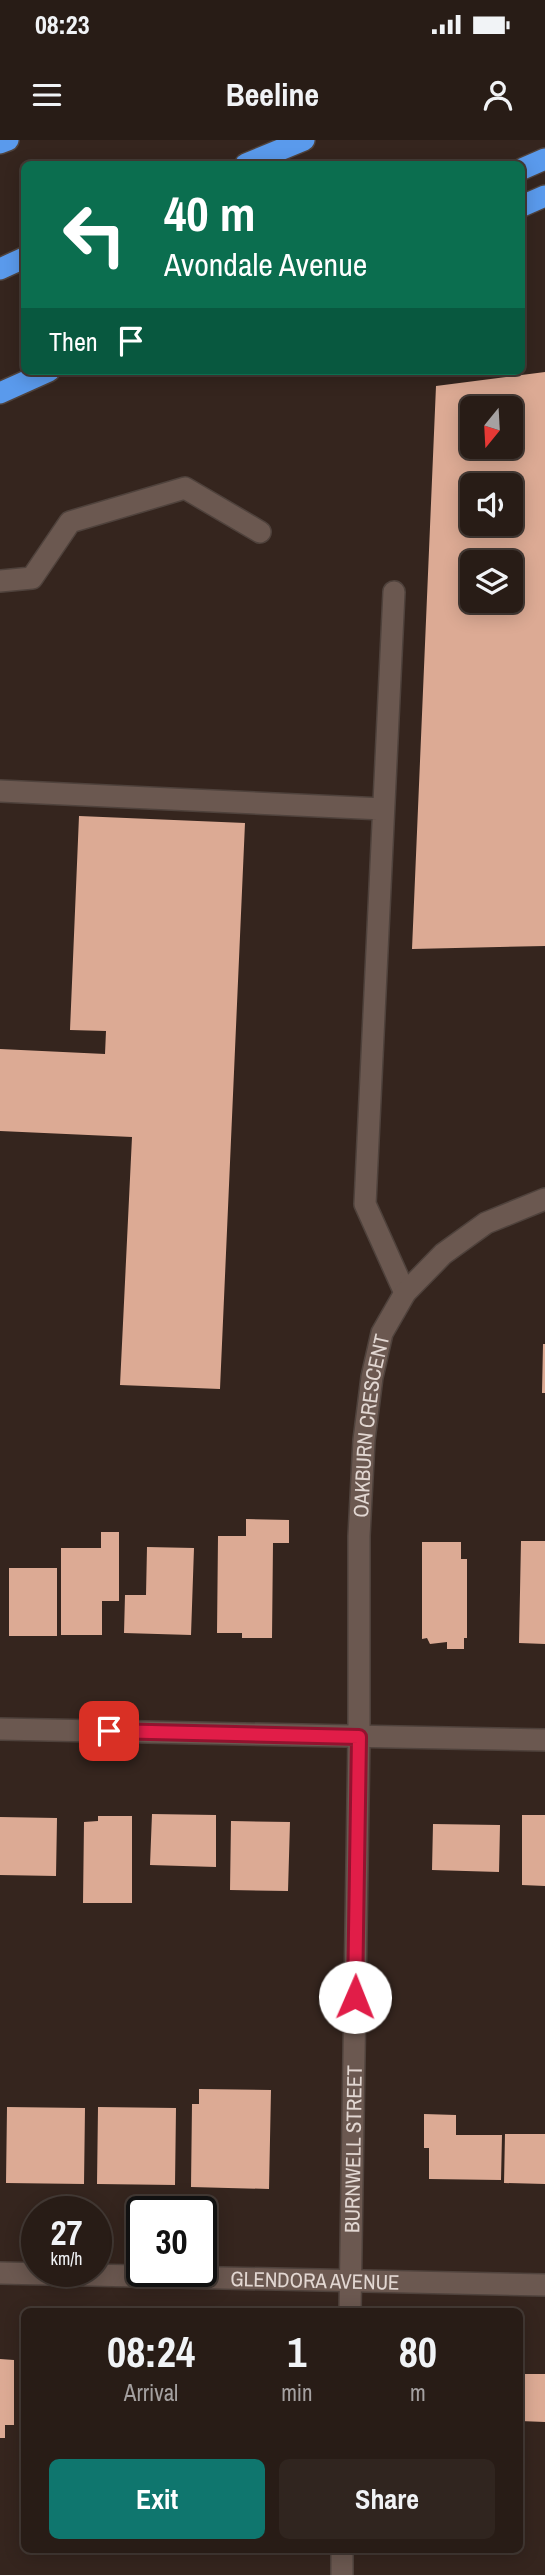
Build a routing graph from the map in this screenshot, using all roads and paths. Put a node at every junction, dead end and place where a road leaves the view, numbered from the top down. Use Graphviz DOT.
graph roads {
  1 [pos="8,140"];
  2 [pos="304,140"];
  3 [pos="0,143"];
  4 [pos="545,159"];
  5 [pos="253,161"];
  6 [pos="525,168"];
  7 [pos="545,196"];
  8 [pos="525,205"];
  9 [pos="21,259"];
  10 [pos="0,269"];
  11 [pos="40,375"];
  12 [pos="0,393"];
  13 [pos="260,532"];
  14 [pos="0,581"];
  15 [pos="394,592"];
  16 [pos="0,791"];
  17 [pos="383,809"];
  18 [pos="545,1199"];
  19 [pos="405,1293"];
  20 [pos="0,1729"];
  21 [pos="359,1737"];
  22 [pos="545,1740"];
  23 [pos="0,2273"];
  24 [pos="351,2282"];
  25 [pos="545,2285"];
  26 [pos="350,2308"];
  27 [pos="342,2553"];
  28 [pos="341,2575"];
  1 -- 3 [label="highway"];
  2 -- 5 [label="highway"];
  4 -- 6 [label="highway"];
  7 -- 8 [label="highway"];
  9 -- 10 [label="highway"];
  11 -- 12 [label="highway"];
  13 -- 14 [label="street"];
  15 -- 17 [label="street"];
  16 -- 17 [label="street"];
  17 -- 19 [label="street"];
  18 -- 19 [label="street, OAKBURN CRESCENT"];
  19 -- 21 [label="street, OAKBURN CRESCENT"];
  20 -- 21 [label="street"];
  21 -- 22 [label="street"];
  21 -- 24 [label="street, BURNWELL STREET"];
  23 -- 24 [label="street, GLENDORA AVENUE"];
  24 -- 25 [label="street, GLENDORA AVENUE"];
  24 -- 26 [label="street, BURNWELL STREET"];
  27 -- 28 [label="street"];
}
